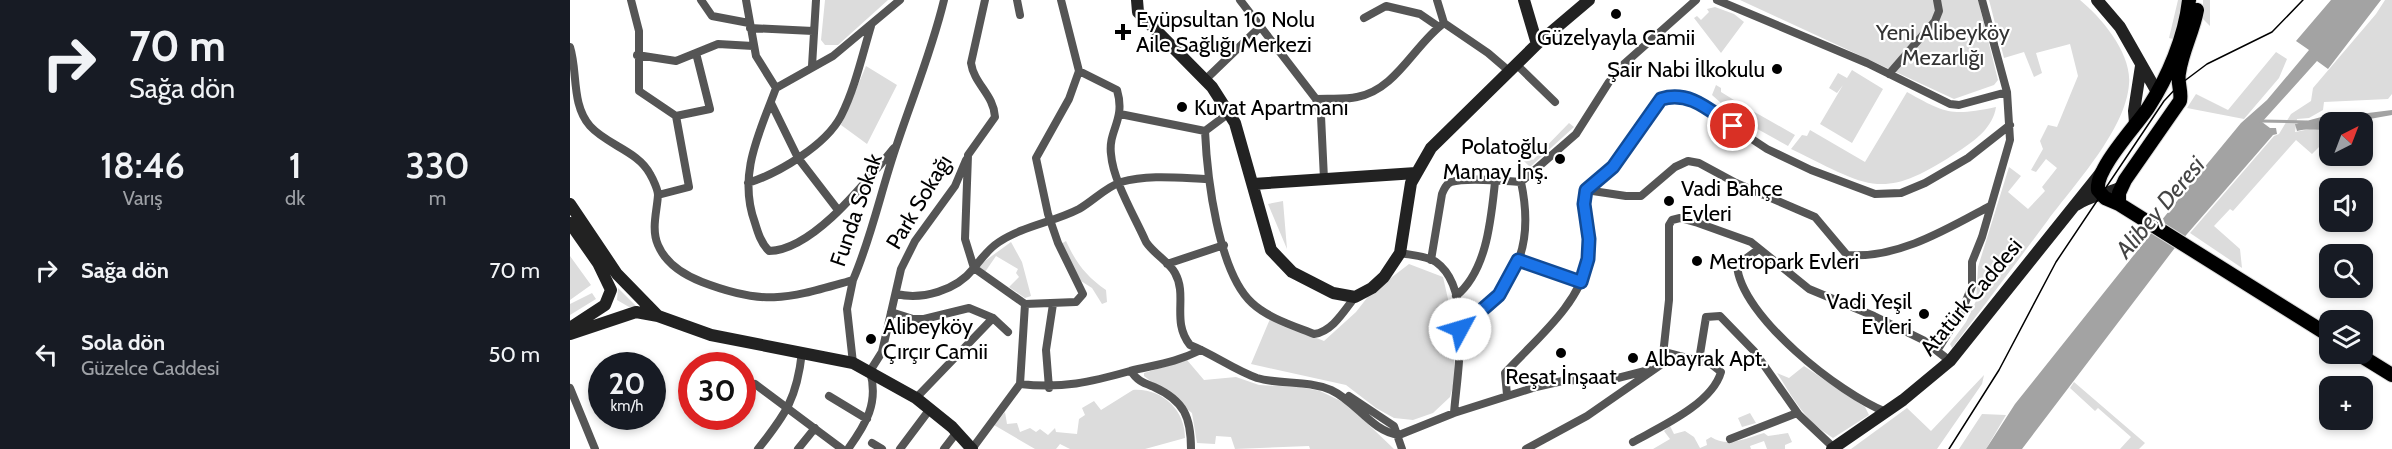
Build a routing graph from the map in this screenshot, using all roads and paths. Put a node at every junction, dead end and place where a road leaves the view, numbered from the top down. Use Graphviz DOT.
graph roads {
  1 [pos="631,0"];
  2 [pos="701,0"];
  3 [pos="746,0"];
  4 [pos="816,0"];
  5 [pos="900,0"];
  6 [pos="944,0"];
  7 [pos="985,0"];
  8 [pos="1017,0"];
  9 [pos="1061,0"];
  10 [pos="1137,0"];
  11 [pos="1240,0"];
  12 [pos="1437,0"];
  13 [pos="1524,0"];
  14 [pos="1589,0"];
  15 [pos="1696,0"];
  16 [pos="1718,0"];
  17 [pos="1937,0"];
  18 [pos="1982,0"];
  19 [pos="2097,0"];
  20 [pos="2189,0"];
  21 [pos="2198,0"];
  22 [pos="1020,15"];
  23 [pos="1364,18"];
  24 [pos="749,25"];
  25 [pos="1441,25"];
  26 [pos="871,26"];
  27 [pos="1260,27"];
  28 [pos="813,31"];
  29 [pos="1537,44"];
  30 [pos="753,46"];
  31 [pos="570,47"];
  32 [pos="696,52"];
  33 [pos="637,55"];
  34 [pos="812,66"];
  35 [pos="2141,66"];
  36 [pos="1513,68"];
  37 [pos="1079,71"];
  38 [pos="1888,74"];
  39 [pos="1205,80"];
  40 [pos="776,88"];
  41 [pos="2007,92"];
  42 [pos="2157,92"];
  43 [pos="1316,99"];
  44 [pos="1555,102"];
  45 [pos="771,103"];
  46 [pos="1229,113"];
  47 [pos="1120,114"];
  48 [pos="676,116"];
  49 [pos="2135,123"];
  50 [pos="2010,124"];
  51 [pos="2163,127"];
  52 [pos="1205,131"];
  53 [pos="897,145"];
  54 [pos="968,155"];
  55 [pos="798,158"];
  56 [pos="2106,166"];
  57 [pos="1416,173"];
  58 [pos="1208,179"];
  59 [pos="1324,179"];
  60 [pos="1496,182"];
  61 [pos="1521,182"];
  62 [pos="748,183"];
  63 [pos="1120,183"];
  64 [pos="1253,184"];
  65 [pos="2121,188"];
  66 [pos="1586,190"];
  67 [pos="658,195"];
  68 [pos="2101,195"];
  69 [pos="570,204"];
  70 [pos="2119,204"];
  71 [pos="2075,205"];
  72 [pos="1990,206"];
  73 [pos="838,210"];
  74 [pos="1051,220"];
  75 [pos="570,223"];
  76 [pos="1224,245"];
  77 [pos="1760,249"];
  78 [pos="1400,253"];
  79 [pos="1431,260"];
  80 [pos="1518,260"];
  81 [pos="1167,264"];
  82 [pos="974,268"];
  83 [pos="853,280"];
  84 [pos="1581,282"];
  85 [pos="896,294"];
  86 [pos="1456,296"];
  87 [pos="1355,297"];
  88 [pos="1025,304"];
  89 [pos="1053,304"];
  90 [pos="891,312"];
  91 [pos="658,316"];
  92 [pos="993,318"];
  93 [pos="2306,320"];
  94 [pos="2319,325"];
  95 [pos="570,328"];
  96 [pos="1460,329"];
  97 [pos="2319,329"];
  98 [pos="1008,332"];
  99 [pos="570,334"];
  100 [pos="1938,349"];
  101 [pos="1201,350"];
  102 [pos="802,352"];
  103 [pos="1665,352"];
  104 [pos="2373,355"];
  105 [pos="1699,360"];
  106 [pos="1950,361"];
  107 [pos="853,363"];
  108 [pos="2373,363"];
  109 [pos="2392,366"];
  110 [pos="1653,370"];
  111 [pos="870,371"];
  112 [pos="1131,371"];
  113 [pos="2392,375"];
  114 [pos="1020,384"];
  115 [pos="756,385"];
  116 [pos="570,388"];
  117 [pos="1049,388"];
  118 [pos="1507,395"];
  119 [pos="829,396"];
  120 [pos="916,398"];
  121 [pos="788,406"];
  122 [pos="930,409"];
  123 [pos="1886,412"];
  124 [pos="1454,413"];
  125 [pos="1797,413"];
  126 [pos="867,418"];
  127 [pos="815,428"];
  128 [pos="957,432"];
  129 [pos="1399,435"];
  130 [pos="1730,439"];
  131 [pos="1633,442"];
  132 [pos="872,443"];
  133 [pos="1833,448"];
  134 [pos="595,449"];
  135 [pos="758,449"];
  136 [pos="798,449"];
  137 [pos="842,449"];
  138 [pos="848,449"];
  139 [pos="882,449"];
  140 [pos="900,449"];
  141 [pos="944,449"];
  142 [pos="972,449"];
  143 [pos="1191,449"];
  144 [pos="1402,449"];
  145 [pos="1526,449"];
  1 -- 33 [label="street"];
  2 -- 24 [label="street"];
  3 -- 24 [label="street"];
  4 -- 28 [label="street"];
  5 -- 26 [label="street"];
  6 -- 53 [label="street, Funda Sokak"];
  7 -- 54 [label="street, Park Sokağı"];
  8 -- 22 [label="street"];
  9 -- 37 [label="street"];
  10 -- 39 [label="main road"];
  11 -- 27 [label="street"];
  12 -- 25 [label="street"];
  13 -- 29 [label="main road"];
  14 -- 29 [label="main road"];
  15 -- 61 [label="street"];
  16 -- 38 [label="street"];
  17 -- 38 [label="street"];
  18 -- 41 [label="street"];
  19 -- 35 [label="main road"];
  20 -- 42 [label="main road, Atatürk Caddesi"];
  21 -- 51 [label="main road"];
  23 -- 25 [label="street"];
  24 -- 28 [label="street"];
  24 -- 30 [label="street"];
  25 -- 36 [label="street"];
  25 -- 43 [label="street"];
  26 -- 34 [label="street"];
  26 -- 55 [label="street"];
  27 -- 39 [label="street"];
  27 -- 43 [label="street"];
  28 -- 34 [label="street"];
  29 -- 36 [label="main road"];
  30 -- 32 [label="street"];
  30 -- 40 [label="street"];
  31 -- 67 [label="street"];
  32 -- 33 [label="street"];
  32 -- 48 [label="street"];
  33 -- 48 [label="street"];
  34 -- 40 [label="street"];
  35 -- 42 [label="main road"];
  35 -- 49 [label="main road"];
  36 -- 44 [label="street"];
  36 -- 57 [label="main road"];
  37 -- 47 [label="street"];
  37 -- 74 [label="street"];
  38 -- 41 [label="street"];
  39 -- 46 [label="main road"];
  40 -- 45 [label="street"];
  41 -- 50 [label="street"];
  42 -- 49 [label="main road, Atatürk Caddesi"];
  42 -- 51 [label="main road"];
  43 -- 59 [label="street"];
  45 -- 55 [label="street"];
  45 -- 62 [label="street"];
  46 -- 52 [label="street"];
  46 -- 64 [label="main road"];
  47 -- 52 [label="street"];
  47 -- 63 [label="street"];
  48 -- 67 [label="street"];
  49 -- 56 [label="main road, Atatürk Caddesi"];
  50 -- 66 [label="street"];
  50 -- 72 [label="street"];
  51 -- 65 [label="main road"];
  52 -- 58 [label="street"];
  53 -- 73 [label="street"];
  53 -- 83 [label="street, Funda Sokak"];
  54 -- 82 [label="street"];
  54 -- 85 [label="street, Park Sokağı"];
  55 -- 62 [label="street"];
  55 -- 73 [label="street"];
  56 -- 68 [label="main road, Atatürk Caddesi"];
  56 -- 71 [label="main road, Atatürk Caddesi"];
  57 -- 59 [label="main road"];
  57 -- 78 [label="main road"];
  58 -- 63 [label="street"];
  58 -- 76 [label="street"];
  59 -- 64 [label="main road"];
  60 -- 61 [label="street"];
  60 -- 79 [label="street"];
  60 -- 86 [label="street"];
  61 -- 80 [label="street"];
  62 -- 73 [label="street"];
  63 -- 74 [label="street"];
  63 -- 81 [label="street"];
  64 -- 87 [label="main road"];
  65 -- 68 [label="main road"];
  65 -- 70 [label="main road"];
  66 -- 72 [label="street"];
  66 -- 84 [label="street"];
  67 -- 83 [label="street, Funda Sokak"];
  68 -- 70 [label="main road"];
  68 -- 71 [label="main road"];
  69 -- 91 [label="main road"];
  70 -- 93 [label="main road"];
  71 -- 106 [label="main road, Atatürk Caddesi"];
  72 -- 100 [label="street"];
  74 -- 82 [label="street"];
  74 -- 89 [label="street"];
  75 -- 95 [label="main road"];
  76 -- 81 [label="street"];
  76 -- 87 [label="street"];
  77 -- 100 [label="street"];
  77 -- 103 [label="street"];
  77 -- 123 [label="street"];
  78 -- 79 [label="street"];
  78 -- 87 [label="main road"];
  79 -- 86 [label="street"];
  80 -- 84 [label="street"];
  80 -- 96 [label="street"];
  81 -- 101 [label="street"];
  82 -- 85 [label="street"];
  82 -- 88 [label="street"];
  83 -- 107 [label="street"];
  84 -- 118 [label="street"];
  85 -- 90 [label="street, Park Sokağı"];
  86 -- 96 [label="street"];
  88 -- 89 [label="street"];
  88 -- 114 [label="street"];
  89 -- 117 [label="street"];
  90 -- 92 [label="street"];
  90 -- 111 [label="street, Park Sokağı"];
  91 -- 99 [label="main road"];
  91 -- 102 [label="main road"];
  92 -- 98 [label="street"];
  92 -- 120 [label="street"];
  93 -- 94 [label="main road"];
  93 -- 97 [label="main road"];
  96 -- 124 [label="street"];
  100 -- 106 [label="street"];
  101 -- 112 [label="street"];
  101 -- 129 [label="street"];
  102 -- 107 [label="main road"];
  102 -- 121 [label="street"];
  103 -- 105 [label="street"];
  103 -- 110 [label="street"];
  104 -- 109 [label="main road"];
  105 -- 125 [label="street"];
  105 -- 131 [label="street"];
  106 -- 123 [label="main road, Atatürk Caddesi"];
  107 -- 111 [label="main road"];
  108 -- 113 [label="main road"];
  110 -- 118 [label="street"];
  110 -- 145 [label="street"];
  111 -- 120 [label="main road"];
  111 -- 126 [label="street"];
  112 -- 117 [label="street"];
  112 -- 143 [label="street"];
  114 -- 117 [label="street"];
  114 -- 142 [label="street"];
  115 -- 121 [label="street"];
  116 -- 134 [label="street"];
  118 -- 124 [label="street"];
  119 -- 126 [label="street"];
  120 -- 122 [label="main road"];
  121 -- 127 [label="street"];
  121 -- 135 [label="street"];
  122 -- 128 [label="main road"];
  122 -- 140 [label="street"];
  123 -- 133 [label="main road, Atatürk Caddesi"];
  124 -- 129 [label="street"];
  125 -- 130 [label="street"];
  125 -- 133 [label="street"];
  126 -- 138 [label="street"];
  127 -- 136 [label="street"];
  127 -- 137 [label="street"];
  128 -- 141 [label="street"];
  128 -- 142 [label="main road"];
  129 -- 144 [label="street"];
  132 -- 139 [label="street"];
}
